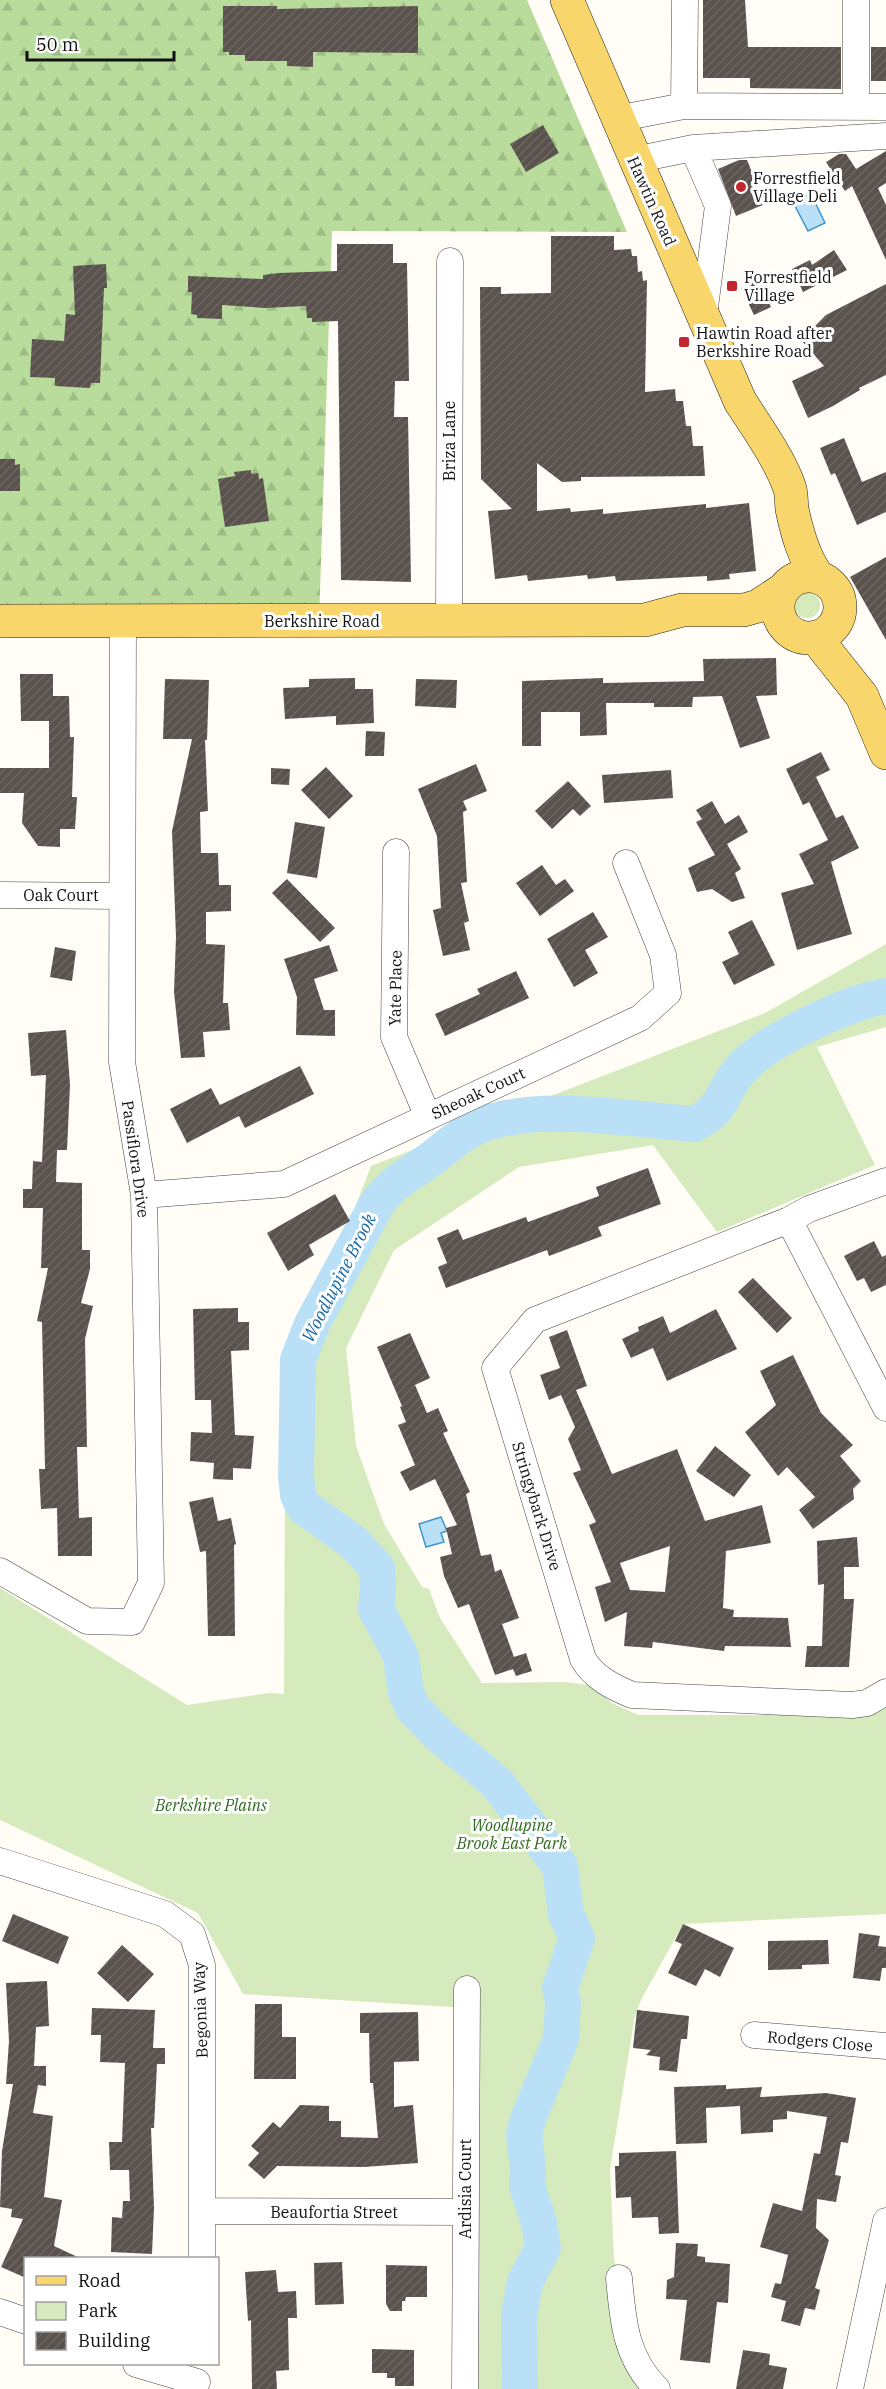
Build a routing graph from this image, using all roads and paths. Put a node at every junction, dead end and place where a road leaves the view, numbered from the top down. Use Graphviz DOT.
graph roads {
  1 [pos="567,0"];
  2 [pos="685,0"];
  3 [pos="856,0"];
  4 [pos="684,106"];
  5 [pos="856,107"];
  6 [pos="886,107"];
  7 [pos="616,119"];
  8 [pos="886,136"];
  9 [pos="693,148"];
  10 [pos="634,160"];
  11 [pos="450,261"];
  12 [pos="704,320"];
  13 [pos="740,401"];
  14 [pos="819,578"];
  15 [pos="785,588"];
  16 [pos="839,612"];
  17 [pos="123,620"];
  18 [pos="645,620"];
  19 [pos="0,621"];
  20 [pos="449,622"];
  21 [pos="802,634"];
  22 [pos="862,696"];
  23 [pos="886,753"];
  24 [pos="396,852"];
  25 [pos="626,863"];
  26 [pos="0,895"];
  27 [pos="121,896"];
  28 [pos="428,1117"];
  29 [pos="886,1181"];
  30 [pos="144,1195"];
  31 [pos="789,1220"];
  32 [pos="886,1408"];
  33 [pos="0,1571"];
  34 [pos="886,1692"];
  35 [pos="0,1861"];
  36 [pos="467,1989"];
  37 [pos="754,2035"];
  38 [pos="886,2046"];
  39 [pos="203,2211"];
  40 [pos="465,2212"];
  41 [pos="886,2221"];
  42 [pos="202,2257"];
  43 [pos="619,2278"];
  44 [pos="0,2312"];
  45 [pos="24,2320"];
  46 [pos="140,2365"];
  47 [pos="197,2378"];
  48 [pos="465,2389"];
  49 [pos="657,2389"];
  50 [pos="850,2389"];
  1 -- 7 [label="main road, Hawtin Road"];
  2 -- 4 [label="street"];
  3 -- 5 [label="street"];
  4 -- 5 [label="street"];
  4 -- 7 [label="street"];
  5 -- 6 [label="street"];
  7 -- 10 [label="main road, Hawtin Road"];
  8 -- 9 [label="street"];
  9 -- 10 [label="street"];
  9 -- 12 [label="street"];
  10 -- 12 [label="main road, Hawtin Road"];
  11 -- 20 [label="street, Briza Lane"];
  12 -- 13 [label="main road, Hawtin Road"];
  13 -- 14 [label="main road, Hawtin Road"];
  13 -- 15 [label="main road, Hawtin Road"];
  14 -- 15 [label="main road"];
  14 -- 16 [label="main road"];
  15 -- 18 [label="main road, Berkshire Road"];
  15 -- 21 [label="main road"];
  16 -- 21 [label="main road"];
  16 -- 22 [label="main road"];
  17 -- 19 [label="main road, Berkshire Road"];
  17 -- 20 [label="main road, Berkshire Road"];
  17 -- 27 [label="street, Passiflora Drive"];
  18 -- 20 [label="main road, Berkshire Road"];
  18 -- 21 [label="main road, Berkshire Road"];
  21 -- 22 [label="main road"];
  22 -- 23 [label="main road"];
  24 -- 28 [label="street, Yate Place"];
  25 -- 28 [label="street, Sheoak Court"];
  26 -- 27 [label="street, Oak Court"];
  27 -- 30 [label="street, Passiflora Drive"];
  28 -- 30 [label="street, Sheoak Court"];
  29 -- 31 [label="street, Stringybark Drive"];
  30 -- 33 [label="street, Passiflora Drive"];
  31 -- 32 [label="street"];
  31 -- 34 [label="street, Stringybark Drive"];
  35 -- 39 [label="street, Begonia Way"];
  36 -- 40 [label="street, Ardisia Court"];
  37 -- 38 [label="street, Rodgers Close"];
  39 -- 40 [label="street, Beaufortia Street"];
  39 -- 42 [label="street, Begonia Way"];
  40 -- 48 [label="street, Ardisia Court"];
  41 -- 50 [label="street"];
  43 -- 49 [label="street"];
  44 -- 45 [label="street"];
  46 -- 47 [label="street"];
}
